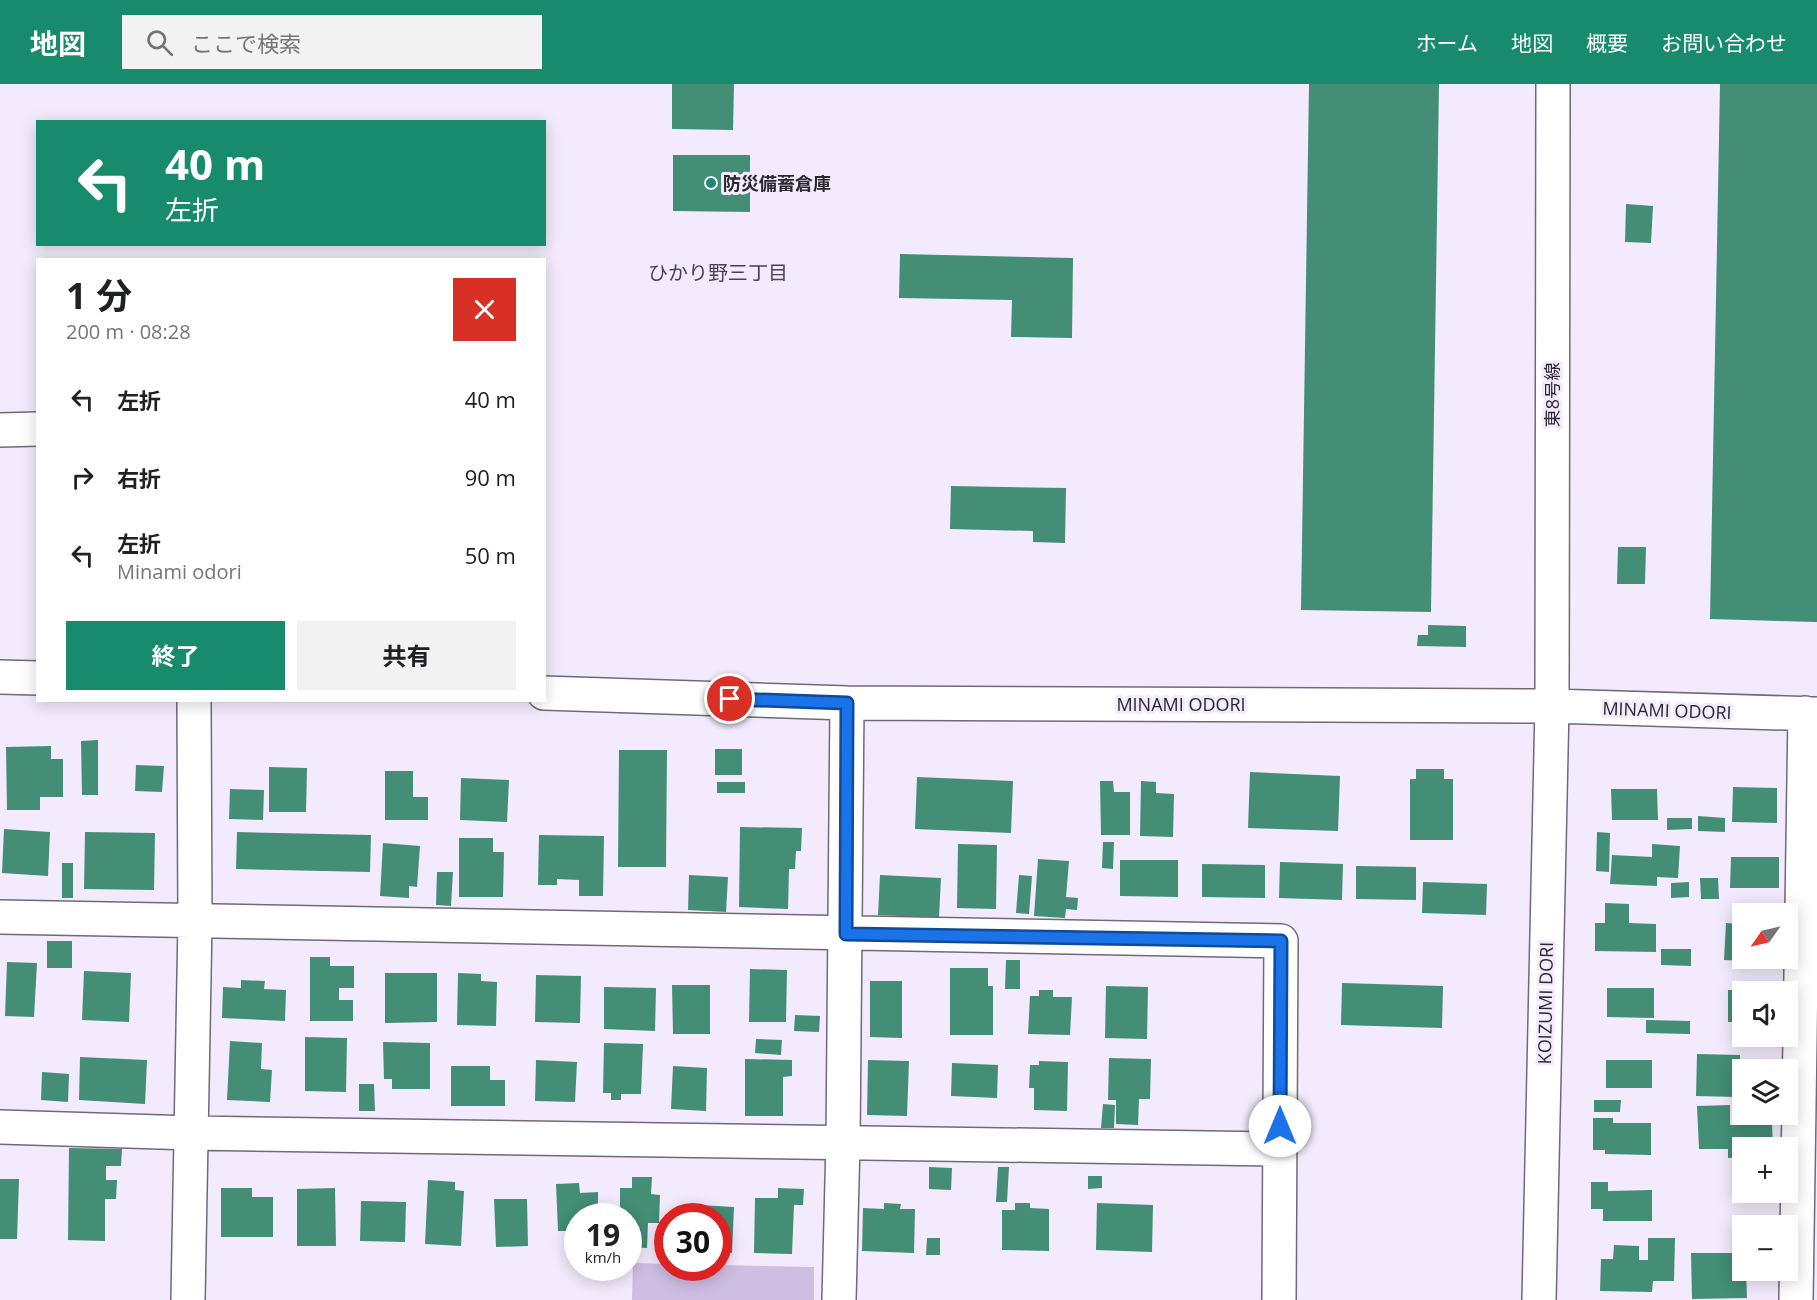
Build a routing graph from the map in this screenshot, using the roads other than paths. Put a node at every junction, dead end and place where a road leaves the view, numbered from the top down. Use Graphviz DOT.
graph roads {
  1 [pos="1553,84"];
  2 [pos="36,429"];
  3 [pos="0,430"];
  4 [pos="0,677"];
  5 [pos="36,678"];
  6 [pos="546,693"];
  7 [pos="194,702"];
  8 [pos="847,703"];
  9 [pos="1552,706"];
  10 [pos="1811,713"];
  11 [pos="0,917"];
  12 [pos="195,922"];
  13 [pos="846,934"];
  14 [pos="0,1127"];
  15 [pos="192,1132"];
  16 [pos="843,1141"];
  17 [pos="1280,1149"];
  18 [pos="188,1300"];
  19 [pos="839,1300"];
  20 [pos="1279,1300"];
  21 [pos="1539,1300"];
  22 [pos="1796,1300"];
  1 -- 9 [label="street, 東8号線"];
  2 -- 3 [label="street"];
  4 -- 5 [label="street"];
  6 -- 8 [label="street, MINAMI ODORI"];
  7 -- 12 [label="street"];
  8 -- 9 [label="street, MINAMI ODORI"];
  8 -- 13 [label="street"];
  9 -- 10 [label="street, MINAMI ODORI"];
  9 -- 21 [label="street, KOIZUMI DORI"];
  10 -- 22 [label="street"];
  11 -- 12 [label="street"];
  12 -- 13 [label="street"];
  12 -- 15 [label="street"];
  13 -- 16 [label="street"];
  13 -- 17 [label="street"];
  14 -- 15 [label="street"];
  15 -- 16 [label="street"];
  15 -- 18 [label="street"];
  16 -- 17 [label="street"];
  16 -- 19 [label="street"];
  17 -- 20 [label="street"];
}
